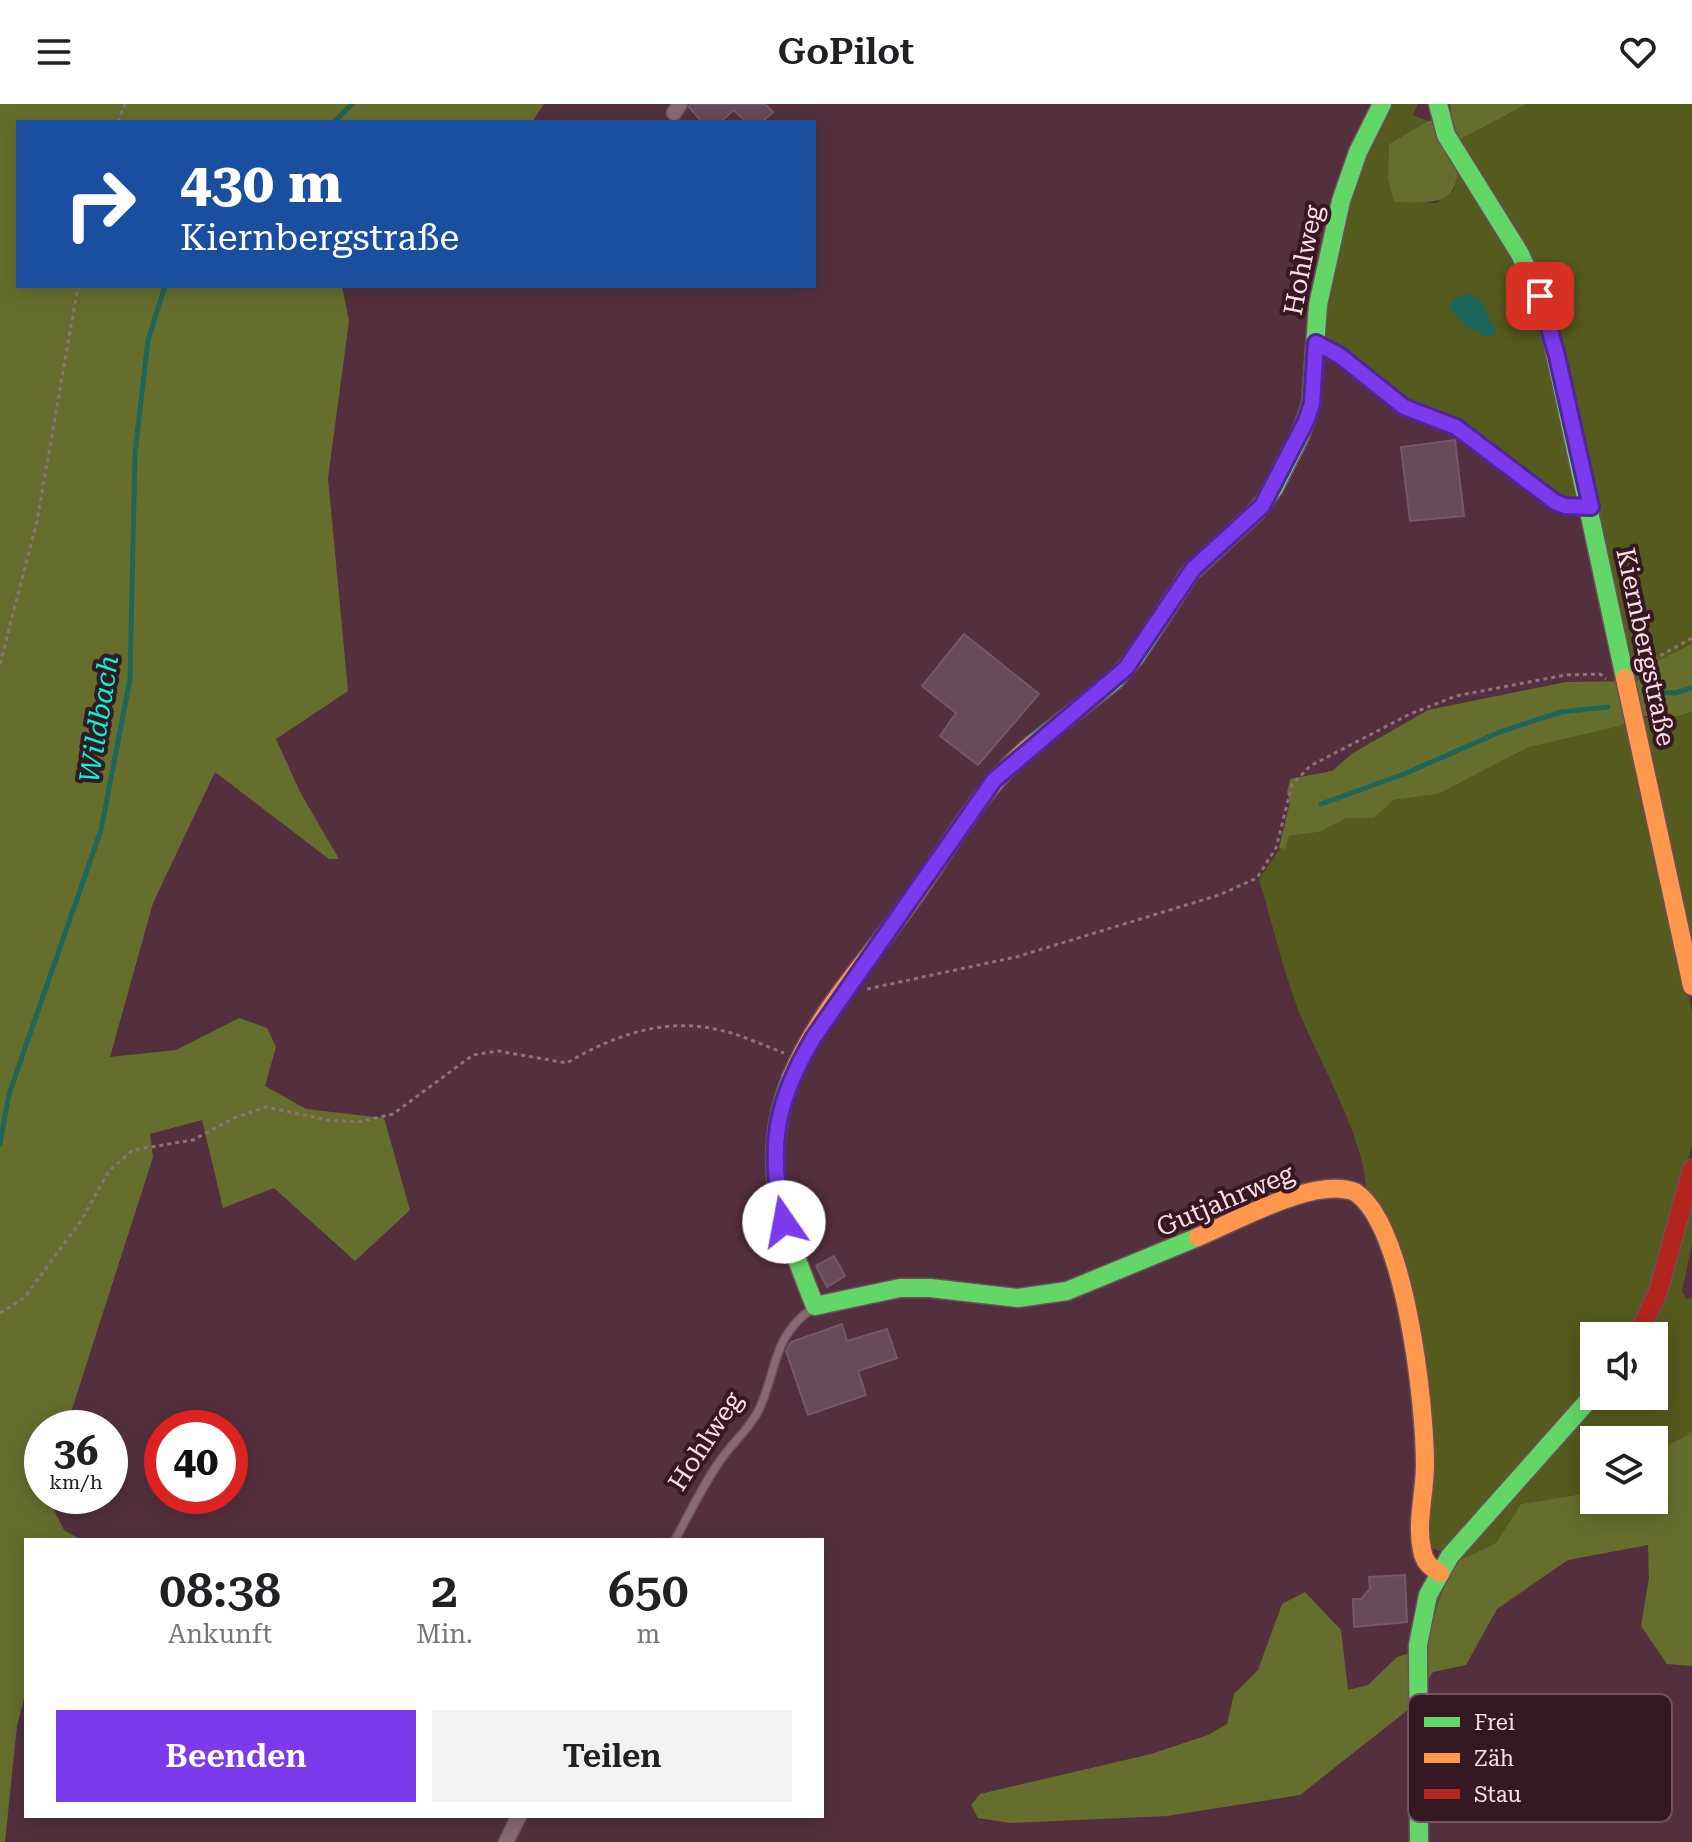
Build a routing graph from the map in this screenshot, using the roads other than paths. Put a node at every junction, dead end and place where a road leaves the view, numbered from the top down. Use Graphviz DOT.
graph roads {
  1 [pos="1382,104"];
  2 [pos="1438,104"];
  3 [pos="1316,343"];
  4 [pos="1591,507"];
  5 [pos="1692,986"];
  6 [pos="1692,1169"];
  7 [pos="815,1306"];
  8 [pos="1644,1322"];
  9 [pos="1580,1410"];
  10 [pos="676,1538"];
  11 [pos="1440,1573"];
  12 [pos="1418,1694"];
  13 [pos="518,1818"];
  14 [pos="1419,1822"];
  15 [pos="506,1842"];
  16 [pos="1419,1842"];
  1 -- 3 [label="street, Hohlweg"];
  2 -- 4 [label="street, Kiernbergstraße"];
  3 -- 4 [label="lane"];
  3 -- 7 [label="street, Hohlweg"];
  4 -- 5 [label="street, Kiernbergstraße"];
  6 -- 8 [label="street"];
  7 -- 10 [label="lane, Hohlweg"];
  7 -- 11 [label="street, Gutjahrweg"];
  9 -- 11 [label="street"];
  11 -- 12 [label="street"];
  13 -- 15 [label="street"];
  14 -- 16 [label="street"];
}
